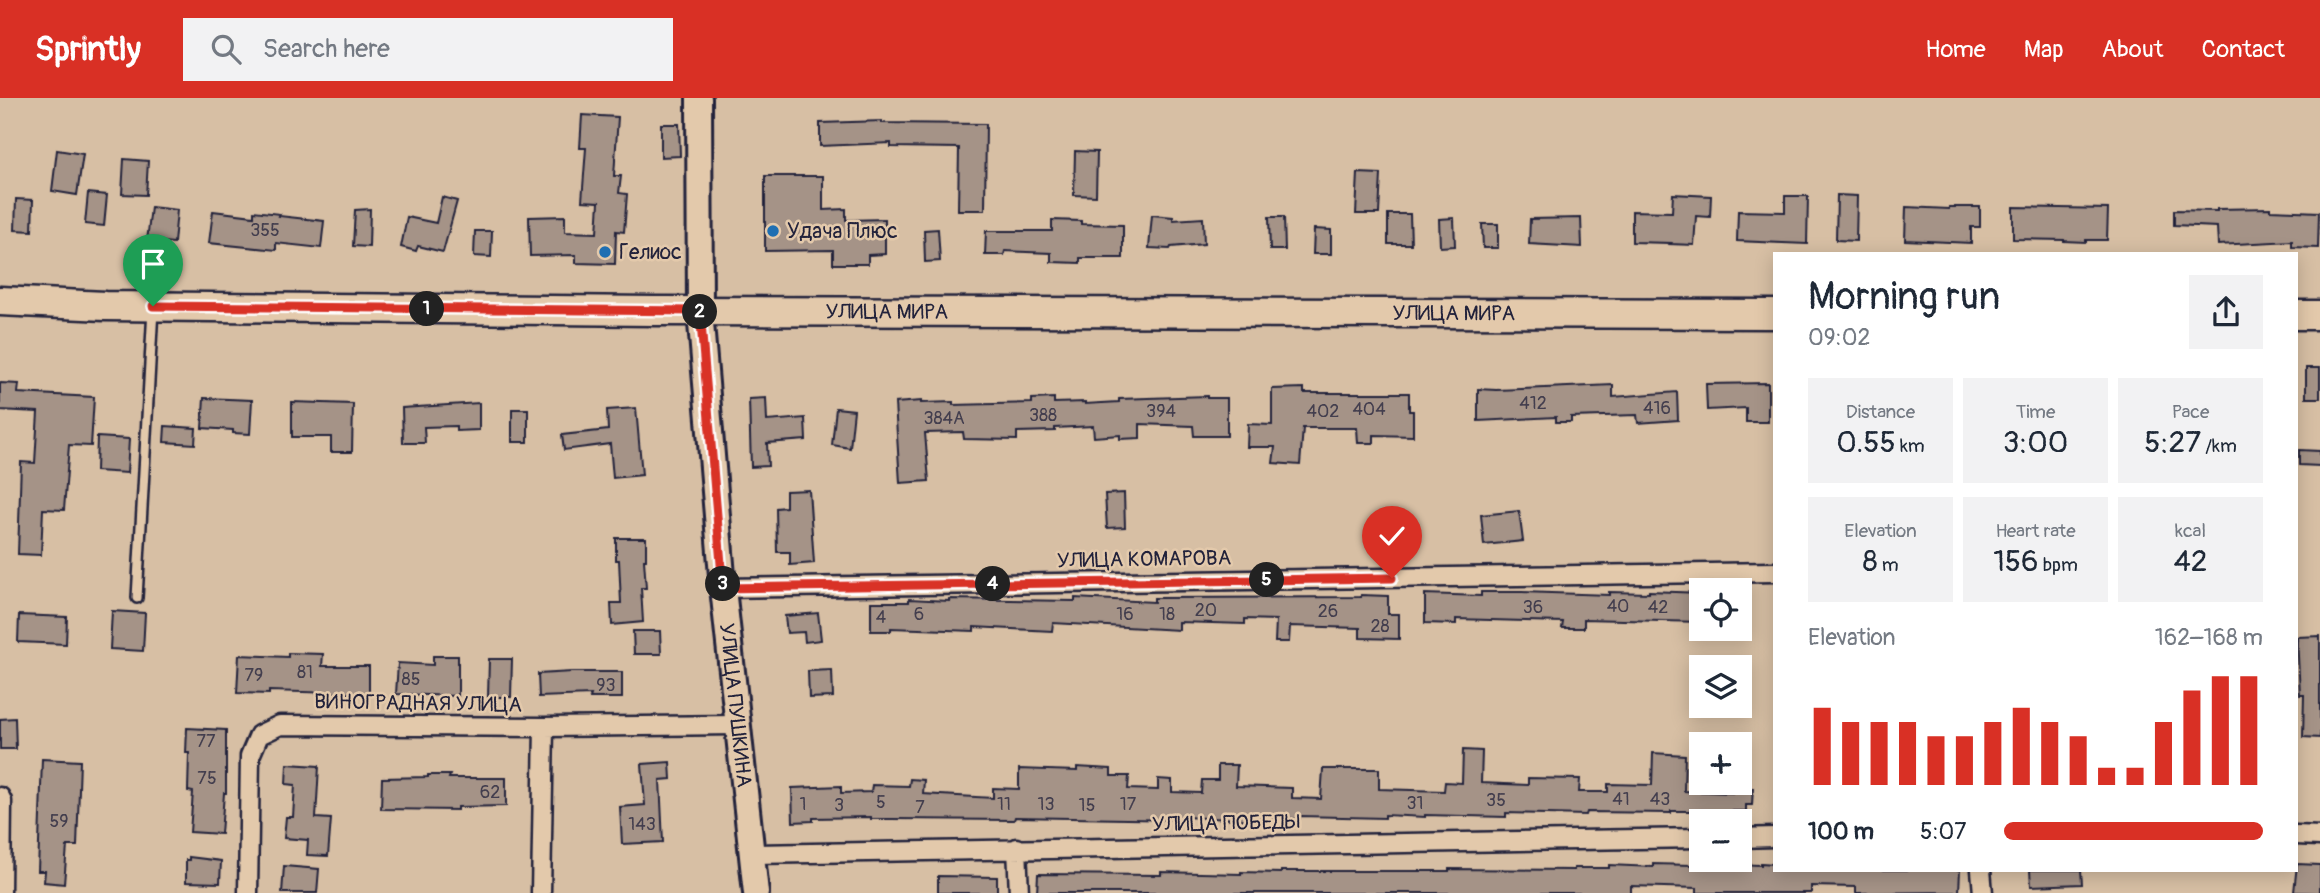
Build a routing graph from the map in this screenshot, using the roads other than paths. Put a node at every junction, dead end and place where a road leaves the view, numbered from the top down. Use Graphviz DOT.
graph roads {
  1 [pos="699,98"];
  2 [pos="0,301"];
  3 [pos="153,306"];
  4 [pos="700,311"];
  5 [pos="1773,314"];
  6 [pos="2298,315"];
  7 [pos="2320,316"];
  8 [pos="1773,572"];
  9 [pos="723,588"];
  10 [pos="137,598"];
  11 [pos="738,725"];
  12 [pos="544,727"];
  13 [pos="0,797"];
  14 [pos="2298,835"];
  15 [pos="2320,836"];
  16 [pos="1773,837"];
  17 [pos="1689,838"];
  18 [pos="1752,838"];
  19 [pos="1017,848"];
  20 [pos="751,854"];
  21 [pos="1981,872"];
  22 [pos="1,893"];
  23 [pos="248,893"];
  24 [pos="541,893"];
  25 [pos="756,893"];
  26 [pos="1019,893"];
  27 [pos="1983,893"];
  1 -- 4 [label="street, УЛИЦА ПУШКИНА"];
  2 -- 3 [label="main road, УЛИЦА МИРА"];
  3 -- 4 [label="main road, УЛИЦА МИРА"];
  3 -- 10 [label="lane"];
  4 -- 5 [label="main road, УЛИЦА МИРА"];
  4 -- 9 [label="street, УЛИЦА ПУШКИНА"];
  6 -- 7 [label="main road"];
  8 -- 9 [label="street, УЛИЦА КОМАРОВА"];
  9 -- 11 [label="street, УЛИЦА ПУШКИНА"];
  11 -- 12 [label="street, ВИНОГРАДНАЯ УЛИЦА"];
  11 -- 20 [label="street, УЛИЦА ПУШКИНА"];
  12 -- 23 [label="street, ВИНОГРАДНАЯ УЛИЦА"];
  12 -- 24 [label="street"];
  13 -- 22 [label="street"];
  14 -- 15 [label="street"];
  16 -- 18 [label="street"];
  17 -- 19 [label="street, УЛИЦА ПОБЕДЫ"];
  19 -- 20 [label="street, УЛИЦА ПОБЕДЫ"];
  19 -- 26 [label="street"];
  20 -- 25 [label="street, УЛИЦА ПУШКИНА"];
  21 -- 27 [label="street"];
}
